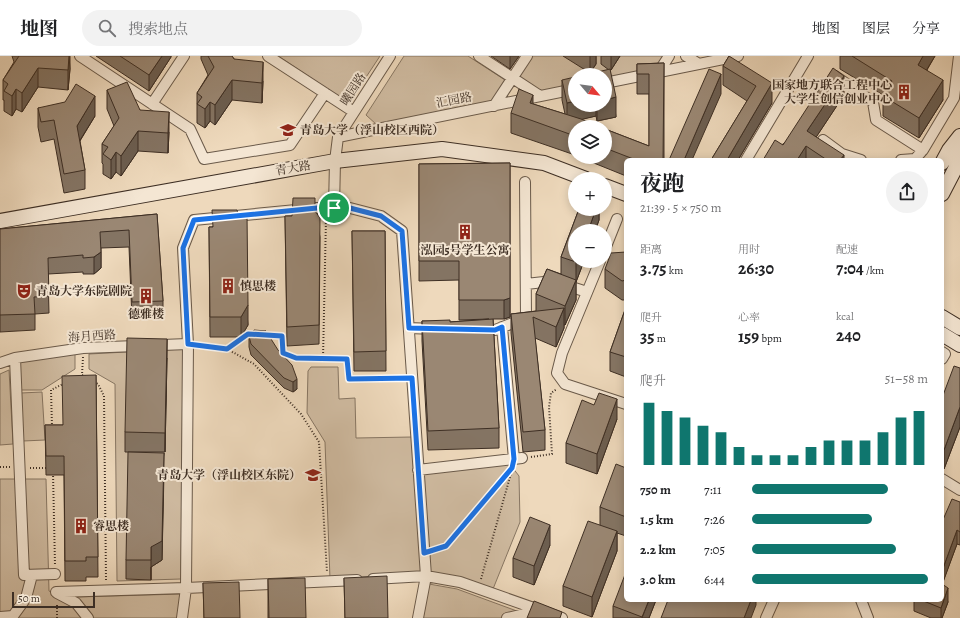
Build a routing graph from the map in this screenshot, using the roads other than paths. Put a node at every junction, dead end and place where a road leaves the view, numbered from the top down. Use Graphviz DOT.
graph roads {
  1 [pos="80,56"];
  2 [pos="184,56"];
  3 [pos="268,56"];
  4 [pos="390,56"];
  5 [pos="479,56"];
  6 [pos="527,56"];
  7 [pos="669,56"];
  8 [pos="686,56"];
  9 [pos="738,56"];
  10 [pos="808,56"];
  11 [pos="959,56"];
  12 [pos="699,64"];
  13 [pos="658,72"];
  14 [pos="835,76"];
  15 [pos="512,78"];
  16 [pos="612,82"];
  17 [pos="568,90"];
  18 [pos="325,94"];
  19 [pos="540,96"];
  20 [pos="152,104"];
  21 [pos="494,106"];
  22 [pos="354,112"];
  23 [pos="960,136"];
  24 [pos="338,137"];
  25 [pos="822,140"];
  26 [pos="923,150"];
  27 [pos="960,154"];
  28 [pos="747,158"];
  29 [pos="855,158"];
  30 [pos="916,158"];
  31 [pos="944,159"];
  32 [pos="335,161"];
  33 [pos="568,172"];
  34 [pos="525,182"];
  35 [pos="612,189"];
  36 [pos="944,190"];
  37 [pos="624,193"];
  38 [pos="330,208"];
  39 [pos="617,219"];
  40 [pos="0,222"];
  41 [pos="612,232"];
  42 [pos="597,268"];
  43 [pos="526,284"];
  44 [pos="587,292"];
  45 [pos="944,318"];
  46 [pos="502,327"];
  47 [pos="409,328"];
  48 [pos="960,328"];
  49 [pos="448,329"];
  50 [pos="472,329"];
  51 [pos="944,335"];
  52 [pos="188,344"];
  53 [pos="960,345"];
  54 [pos="15,358"];
  55 [pos="0,363"];
  56 [pos="624,403"];
  57 [pos="418,470"];
  58 [pos="944,480"];
  59 [pos="960,490"];
  60 [pos="55,574"];
  61 [pos="32,575"];
  62 [pos="426,576"];
  63 [pos="186,588"];
  64 [pos="773,602"];
  65 [pos="862,602"];
  66 [pos="530,607"];
  67 [pos="0,617"];
  68 [pos="88,618"];
  69 [pos="182,618"];
  70 [pos="418,618"];
  71 [pos="508,618"];
  72 [pos="562,618"];
  73 [pos="767,618"];
  74 [pos="868,618"];
  1 -- 20 [label="street"];
  2 -- 20 [label="street"];
  3 -- 18 [label="street"];
  4 -- 22 [label="street, 曦园路"];
  5 -- 15 [label="street"];
  6 -- 15 [label="street"];
  7 -- 13 [label="street"];
  8 -- 12 [label="street"];
  9 -- 12 [label="street"];
  10 -- 28 [label="street"];
  11 -- 26 [label="street"];
  12 -- 13 [label="street"];
  13 -- 16 [label="street"];
  14 -- 26 [label="street"];
  15 -- 19 [label="street"];
  15 -- 21 [label="street"];
  17 -- 19 [label="street, 汇园路"];
  18 -- 20 [label="street"];
  18 -- 22 [label="street"];
  19 -- 21 [label="street, 汇园路"];
  21 -- 24 [label="street, 汇园路"];
  22 -- 24 [label="street, 曦园路"];
  23 -- 31 [label="street"];
  24 -- 32 [label="street, 曦园路"];
  25 -- 29 [label="street"];
  26 -- 30 [label="street"];
  27 -- 36 [label="street"];
  32 -- 33 [label="street, 青大路"];
  32 -- 38 [label="street, 曦园路"];
  32 -- 40 [label="street, 青大路"];
  34 -- 43 [label="street"];
  35 -- 37 [label="street"];
  38 -- 47 [label="street"];
  38 -- 52 [label="street"];
  39 -- 41 [label="street"];
  42 -- 44 [label="street"];
  43 -- 44 [label="street"];
  43 -- 46 [label="street"];
  44 -- 56 [label="street"];
  45 -- 48 [label="street"];
  46 -- 50 [label="street"];
  46 -- 57 [label="street"];
  47 -- 49 [label="street"];
  47 -- 57 [label="street"];
  51 -- 53 [label="street"];
  52 -- 54 [label="street, 海月西路"];
  52 -- 63 [label="street"];
  54 -- 55 [label="street, 海月西路"];
  54 -- 61 [label="street"];
  57 -- 62 [label="street"];
  58 -- 59 [label="street"];
  60 -- 61 [label="street"];
  61 -- 67 [label="street"];
  62 -- 63 [label="street"];
  62 -- 66 [label="street"];
  62 -- 70 [label="street"];
  63 -- 68 [label="street"];
  63 -- 69 [label="street"];
  64 -- 73 [label="street"];
  65 -- 74 [label="street"];
  66 -- 71 [label="street"];
  66 -- 72 [label="street"];
}
